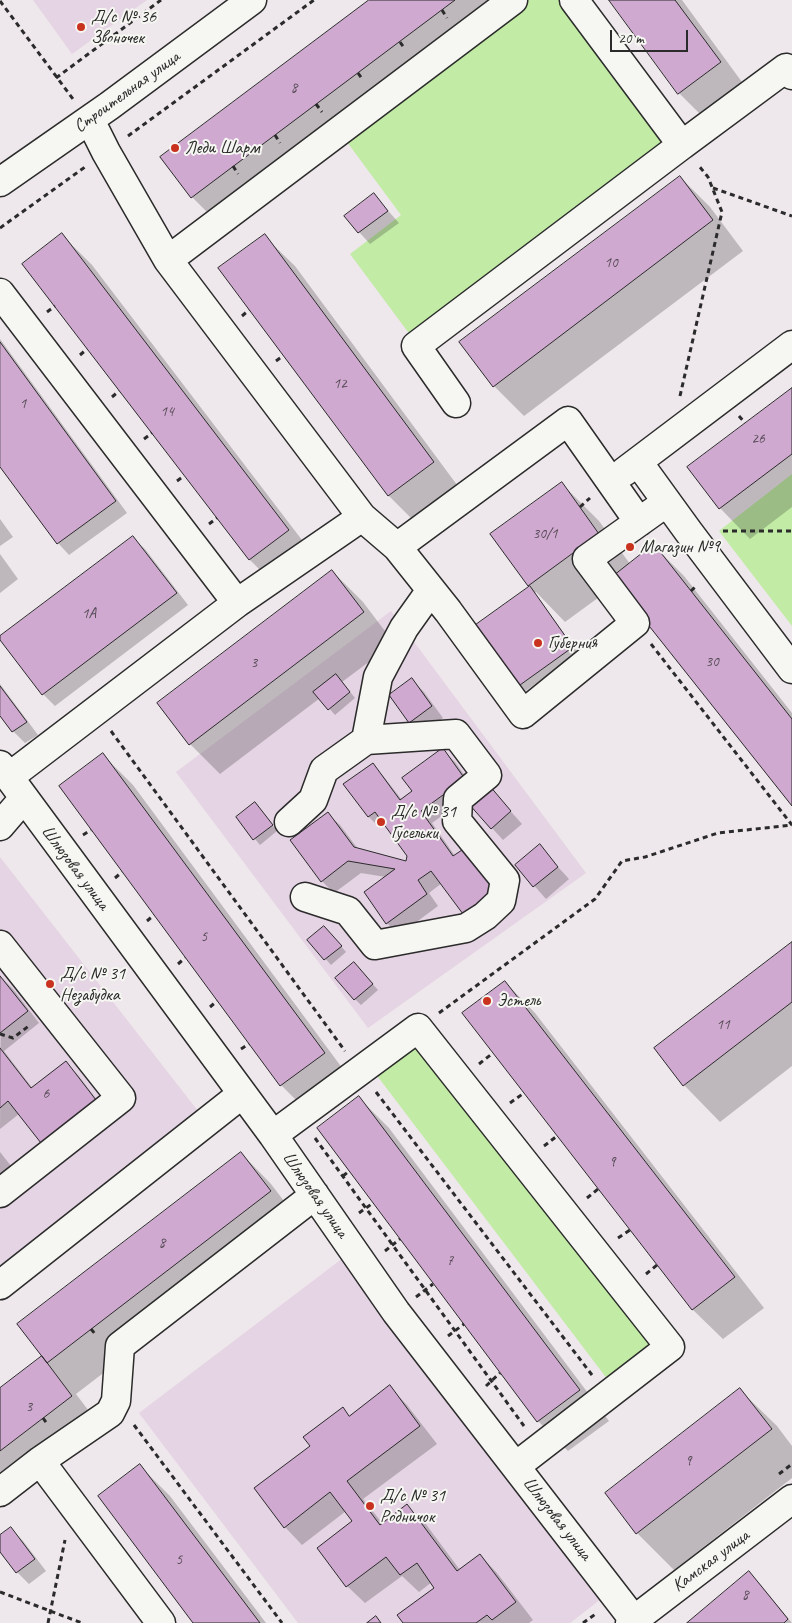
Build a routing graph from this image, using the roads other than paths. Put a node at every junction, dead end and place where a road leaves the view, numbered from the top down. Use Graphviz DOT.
graph roads {
  1 [pos="252,0"];
  2 [pos="513,0"];
  3 [pos="574,0"];
  4 [pos="792,75"];
  5 [pos="90,120"];
  6 [pos="682,145"];
  7 [pos="0,182"];
  8 [pos="168,260"];
  9 [pos="0,293"];
  10 [pos="792,345"];
  11 [pos="456,403"];
  12 [pos="638,462"];
  13 [pos="610,482"];
  14 [pos="668,502"];
  15 [pos="362,517"];
  16 [pos="639,522"];
  17 [pos="397,547"];
  18 [pos="430,590"];
  19 [pos="237,603"];
  20 [pos="792,669"];
  21 [pos="366,740"];
  22 [pos="11,780"];
  23 [pos="289,822"];
  24 [pos="0,826"];
  25 [pos="304,897"];
  26 [pos="0,945"];
  27 [pos="242,1094"];
  28 [pos="273,1135"];
  29 [pos="0,1193"];
  30 [pos="315,1194"];
  31 [pos="0,1285"];
  32 [pos="40,1461"];
  33 [pos="516,1466"];
  34 [pos="0,1492"];
  35 [pos="792,1499"];
  36 [pos="632,1621"];
  37 [pos="161,1623"];
  1 -- 5 [label="street, Строительная улица"];
  2 -- 8 [label="street"];
  3 -- 6 [label="street"];
  4 -- 6 [label="street"];
  5 -- 7 [label="street, Строительная улица"];
  5 -- 8 [label="street"];
  6 -- 11 [label="street"];
  8 -- 15 [label="street"];
  9 -- 19 [label="street"];
  10 -- 12 [label="street"];
  12 -- 13 [label="street"];
  12 -- 14 [label="street"];
  13 -- 16 [label="street"];
  13 -- 17 [label="street"];
  14 -- 16 [label="street"];
  14 -- 20 [label="street"];
  15 -- 17 [label="street"];
  15 -- 19 [label="street"];
  16 -- 18 [label="street"];
  17 -- 18 [label="street"];
  18 -- 21 [label="street"];
  19 -- 22 [label="street"];
  21 -- 23 [label="street"];
  21 -- 25 [label="street"];
  22 -- 24 [label="street"];
  22 -- 27 [label="street, Шлюзовая улица"];
  26 -- 29 [label="street"];
  27 -- 28 [label="street, Шлюзовая улица"];
  27 -- 31 [label="street"];
  28 -- 30 [label="street, Шлюзовая улица"];
  28 -- 33 [label="street"];
  30 -- 32 [label="street"];
  30 -- 33 [label="street, Шлюзовая улица"];
  32 -- 34 [label="street"];
  32 -- 37 [label="street"];
  33 -- 36 [label="street, Шлюзовая улица"];
  35 -- 36 [label="street, Камская улица"];
}
